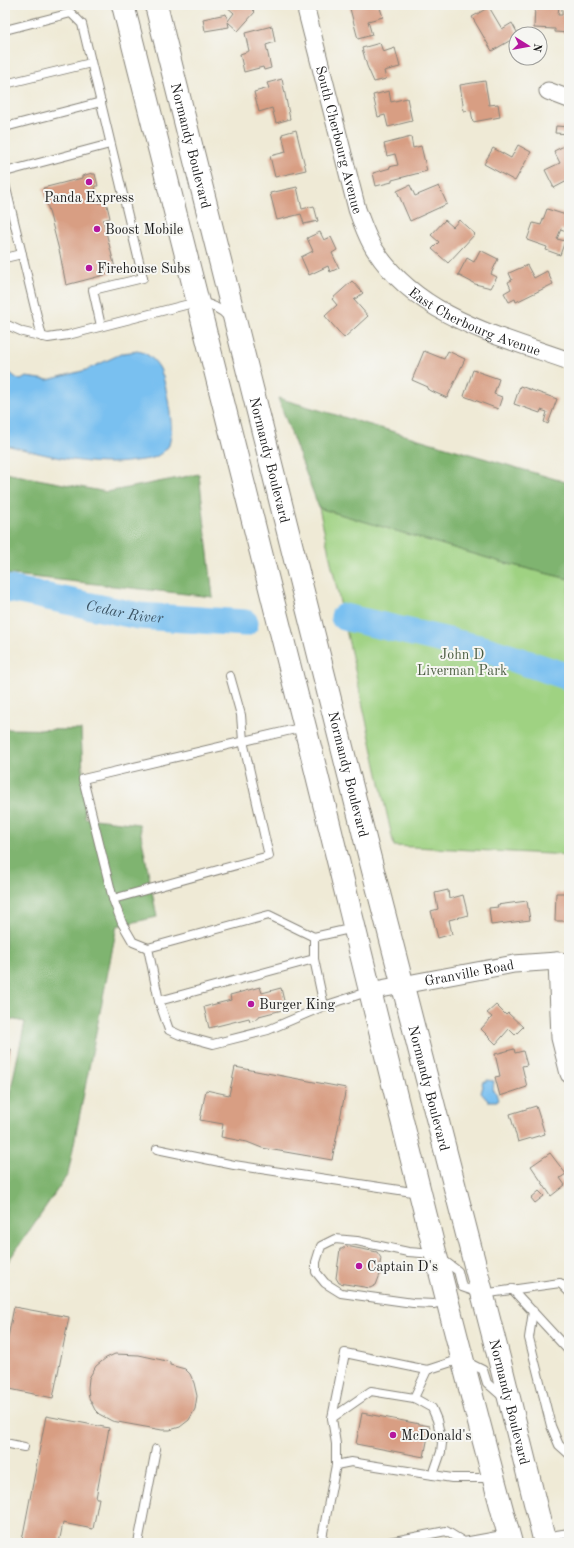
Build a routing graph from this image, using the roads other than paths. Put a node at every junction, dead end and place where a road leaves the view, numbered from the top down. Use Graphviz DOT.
graph roads {
  1 [pos="123,5"];
  2 [pos="156,5"];
  3 [pos="305,5"];
  4 [pos="5,30"];
  5 [pos="91,63"];
  6 [pos="5,84"];
  7 [pos="548,91"];
  8 [pos="569,99"];
  9 [pos="100,102"];
  10 [pos="5,127"];
  11 [pos="110,144"];
  12 [pos="5,172"];
  13 [pos="5,184"];
  14 [pos="8,212"];
  15 [pos="22,254"];
  16 [pos="5,258"];
  17 [pos="388,268"];
  18 [pos="197,302"];
  19 [pos="5,324"];
  20 [pos="235,325"];
  21 [pos="101,326"];
  22 [pos="42,337"];
  23 [pos="568,356"];
  24 [pos="230,676"];
  25 [pos="305,726"];
  26 [pos="243,740"];
  27 [pos="367,847"];
  28 [pos="113,899"];
  29 [pos="354,928"];
  30 [pos="314,937"];
  31 [pos="148,948"];
  32 [pos="314,959"];
  33 [pos="563,961"];
  34 [pos="402,985"];
  35 [pos="370,991"];
  36 [pos="159,1001"];
  37 [pos="324,1006"];
  38 [pos="569,1074"];
  39 [pos="157,1149"];
  40 [pos="420,1193"];
  41 [pos="435,1254"];
  42 [pos="512,1289"];
  43 [pos="569,1292"];
  44 [pos="482,1294"];
  45 [pos="447,1300"];
  46 [pos="533,1312"];
  47 [pos="569,1351"];
  48 [pos="461,1359"];
  49 [pos="427,1370"];
  50 [pos="414,1398"];
  51 [pos="510,1404"];
  52 [pos="332,1418"];
  53 [pos="5,1443"];
  54 [pos="24,1448"];
  55 [pos="156,1449"];
  56 [pos="569,1454"];
  57 [pos="336,1465"];
  58 [pos="432,1475"];
  59 [pos="492,1478"];
  60 [pos="569,1533"];
  61 [pos="510,1538"];
  62 [pos="544,1540"];
  63 [pos="464,1542"];
  64 [pos="138,1543"];
  65 [pos="321,1543"];
  66 [pos="384,1543"];
  1 -- 18 [label="main road"];
  2 -- 20 [label="main road, Normandy Boulevard"];
  3 -- 17 [label="street, South Cherbourg Avenue"];
  4 -- 5 [label="lane"];
  5 -- 6 [label="lane"];
  5 -- 9 [label="lane"];
  7 -- 8 [label="street"];
  9 -- 10 [label="lane"];
  9 -- 11 [label="lane"];
  11 -- 12 [label="lane"];
  11 -- 21 [label="lane"];
  13 -- 14 [label="lane"];
  14 -- 15 [label="lane"];
  15 -- 16 [label="lane"];
  15 -- 22 [label="lane"];
  17 -- 23 [label="street, East Cherbourg Avenue"];
  18 -- 20 [label="lane"];
  18 -- 21 [label="lane"];
  18 -- 25 [label="main road"];
  19 -- 22 [label="lane"];
  20 -- 27 [label="main road, Normandy Boulevard"];
  21 -- 22 [label="lane"];
  24 -- 26 [label="lane"];
  25 -- 26 [label="lane"];
  25 -- 27 [label="main road"];
  25 -- 29 [label="main road"];
  26 -- 28 [label="lane"];
  26 -- 28 [label="lane"];
  27 -- 34 [label="main road, Normandy Boulevard"];
  28 -- 31 [label="lane"];
  29 -- 30 [label="lane"];
  29 -- 35 [label="main road"];
  30 -- 31 [label="lane"];
  30 -- 32 [label="lane"];
  31 -- 36 [label="lane"];
  32 -- 36 [label="lane"];
  32 -- 37 [label="lane"];
  33 -- 34 [label="street, Granville Road"];
  33 -- 38 [label="street"];
  34 -- 35 [label="street, Granville Road"];
  34 -- 44 [label="main road, Normandy Boulevard"];
  35 -- 37 [label="lane"];
  35 -- 40 [label="main road"];
  36 -- 37 [label="lane"];
  39 -- 40 [label="lane"];
  40 -- 41 [label="main road"];
  41 -- 44 [label="lane"];
  41 -- 45 [label="main road"];
  41 -- 45 [label="lane"];
  42 -- 43 [label="lane"];
  42 -- 44 [label="lane"];
  42 -- 46 [label="lane"];
  44 -- 51 [label="main road, Normandy Boulevard"];
  45 -- 48 [label="main road"];
  46 -- 47 [label="lane"];
  46 -- 56 [label="lane"];
  48 -- 49 [label="lane"];
  48 -- 51 [label="lane"];
  48 -- 59 [label="main road"];
  49 -- 50 [label="lane"];
  49 -- 52 [label="lane"];
  50 -- 52 [label="lane"];
  50 -- 58 [label="lane"];
  51 -- 62 [label="main road, Normandy Boulevard"];
  52 -- 57 [label="lane"];
  53 -- 54 [label="lane"];
  55 -- 64 [label="lane"];
  57 -- 58 [label="lane"];
  57 -- 65 [label="lane"];
  58 -- 59 [label="lane"];
  59 -- 61 [label="main road"];
  60 -- 62 [label="lane"];
  61 -- 63 [label="lane"];
  63 -- 66 [label="lane"];
}
